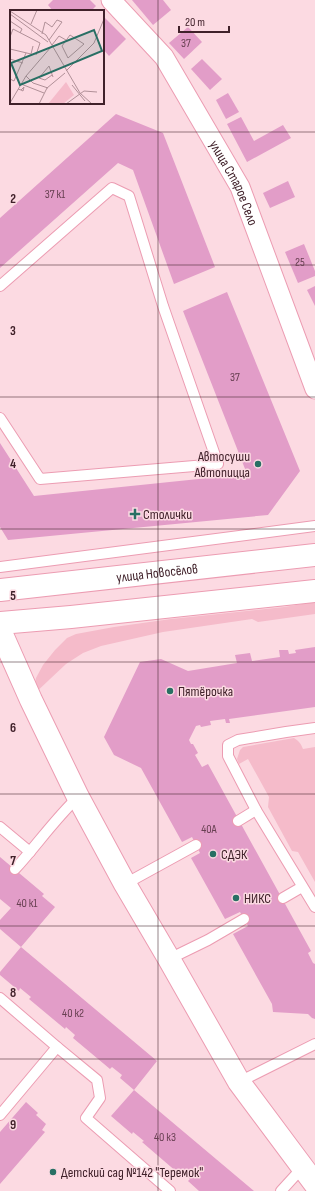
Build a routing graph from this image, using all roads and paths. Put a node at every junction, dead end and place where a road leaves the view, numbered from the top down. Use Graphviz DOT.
graph roads {
  1 [pos="111,0"];
  2 [pos="0,286"];
  3 [pos="315,389"];
  4 [pos="0,418"];
  5 [pos="315,526"];
  6 [pos="315,555"];
  7 [pos="0,567"];
  8 [pos="0,590"];
  9 [pos="315,591"];
  10 [pos="0,623"];
  11 [pos="0,630"];
  12 [pos="315,728"];
  13 [pos="78,797"];
  14 [pos="256,810"];
  15 [pos="238,821"];
  16 [pos="0,826"];
  17 [pos="196,845"];
  18 [pos="30,852"];
  19 [pos="15,869"];
  20 [pos="125,884"];
  21 [pos="302,887"];
  22 [pos="283,898"];
  23 [pos="315,907"];
  24 [pos="244,919"];
  25 [pos="169,959"];
  26 [pos="0,998"];
  27 [pos="315,1044"];
  28 [pos="57,1047"];
  29 [pos="239,1082"];
  30 [pos="0,1115"];
  31 [pos="310,1173"];
  32 [pos="170,1191"];
  33 [pos="281,1191"];
  1 -- 3 [label="street, улица Старое Село"];
  2 -- 4 [label="lane"];
  5 -- 7 [label="lane"];
  6 -- 8 [label="main road, улица Новосёлов"];
  9 -- 10 [label="main road"];
  11 -- 13 [label="main road"];
  12 -- 14 [label="lane"];
  13 -- 18 [label="lane"];
  13 -- 20 [label="main road"];
  14 -- 15 [label="lane"];
  14 -- 21 [label="lane"];
  16 -- 18 [label="lane"];
  17 -- 20 [label="lane"];
  18 -- 19 [label="lane"];
  20 -- 25 [label="main road"];
  21 -- 22 [label="lane"];
  21 -- 23 [label="lane"];
  24 -- 25 [label="lane"];
  25 -- 29 [label="main road"];
  26 -- 28 [label="lane"];
  27 -- 29 [label="lane"];
  28 -- 30 [label="lane"];
  28 -- 32 [label="lane"];
  29 -- 31 [label="main road"];
  31 -- 33 [label="lane"];
}
